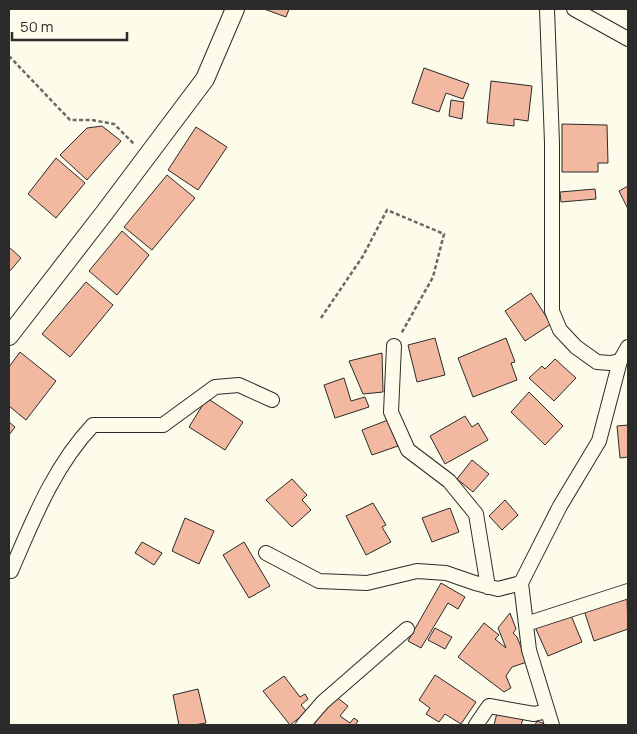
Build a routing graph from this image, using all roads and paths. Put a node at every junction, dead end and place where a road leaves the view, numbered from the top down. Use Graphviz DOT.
graph roads {
  1 [pos="235,9"];
  2 [pos="547,9"];
  3 [pos="574,9"];
  4 [pos="628,39"];
  5 [pos="9,56"];
  6 [pos="147,156"];
  7 [pos="321,318"];
  8 [pos="9,336"];
  9 [pos="394,346"];
  10 [pos="628,347"];
  11 [pos="620,361"];
  12 [pos="272,400"];
  13 [pos="266,553"];
  14 [pos="9,572"];
  15 [pos="521,583"];
  16 [pos="488,587"];
  17 [pos="628,592"];
  18 [pos="526,624"];
  19 [pos="407,629"];
  20 [pos="547,711"];
  21 [pos="303,725"];
  22 [pos="476,725"];
  23 [pos="552,725"];
  1 -- 6 [label="street"];
  2 -- 11 [label="street"];
  3 -- 4 [label="street"];
  5 -- 6 [label="path"];
  6 -- 8 [label="street"];
  7 -- 9 [label="path"];
  9 -- 16 [label="street"];
  10 -- 11 [label="street"];
  11 -- 15 [label="street"];
  12 -- 14 [label="street"];
  13 -- 16 [label="street"];
  15 -- 16 [label="street"];
  15 -- 18 [label="street"];
  17 -- 18 [label="street"];
  18 -- 20 [label="street"];
  19 -- 21 [label="street"];
  20 -- 22 [label="street"];
  20 -- 23 [label="street"];
}
